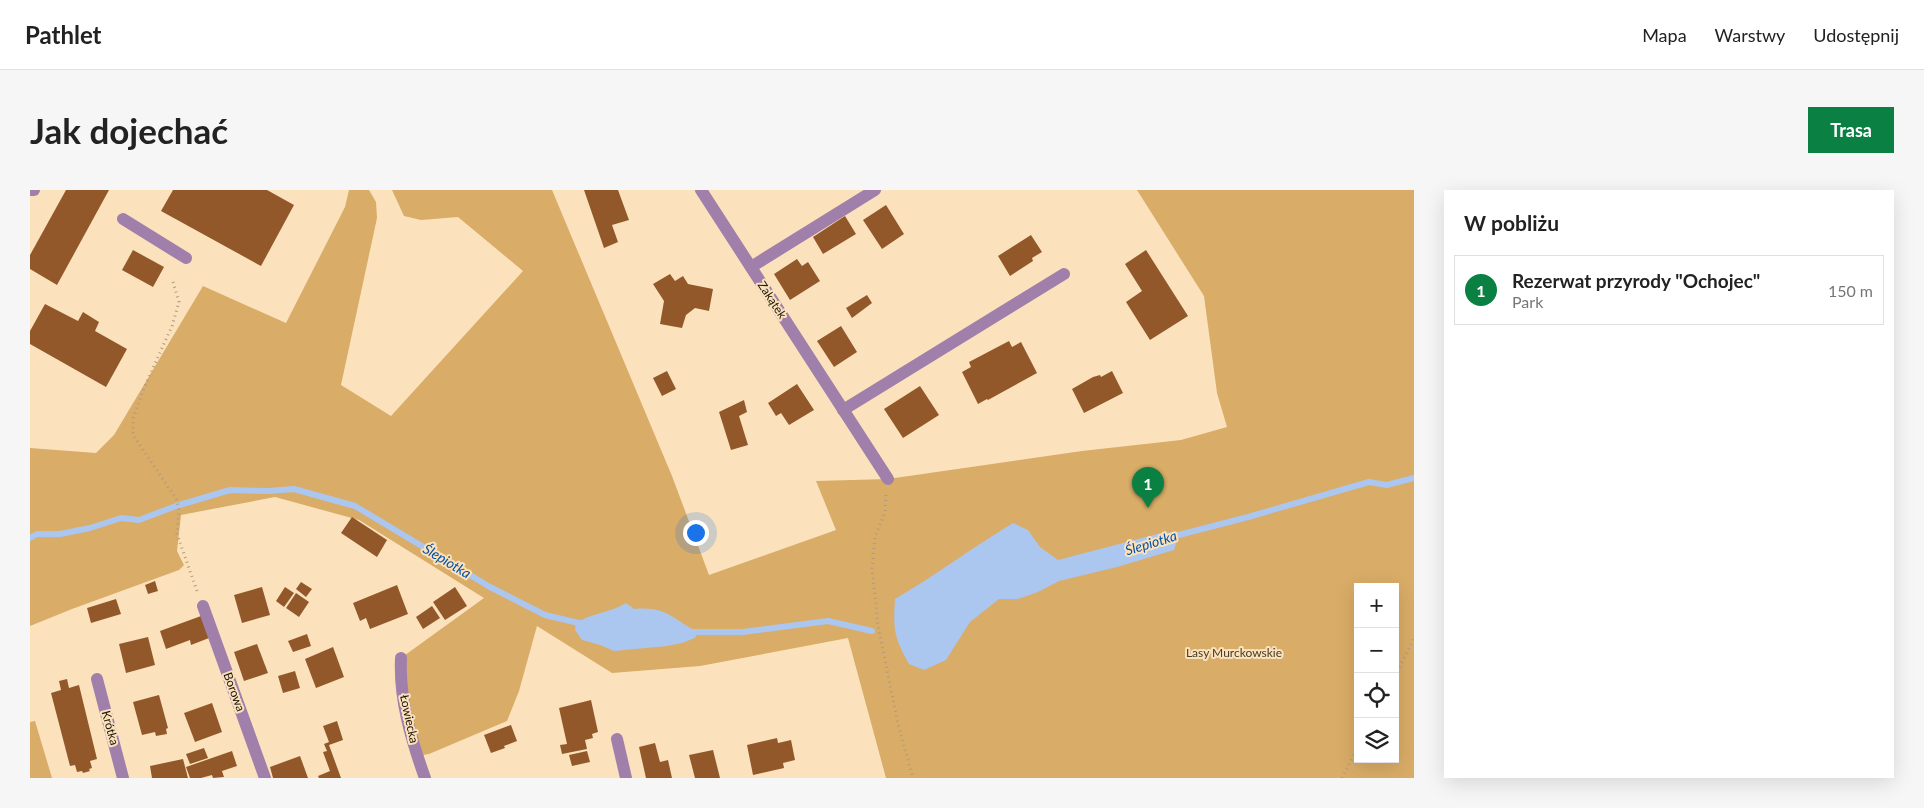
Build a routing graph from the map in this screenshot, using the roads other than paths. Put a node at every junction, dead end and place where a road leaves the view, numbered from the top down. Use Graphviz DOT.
graph roads {
  1 [pos="701,190"];
  2 [pos="875,190"];
  3 [pos="123,219"];
  4 [pos="186,258"];
  5 [pos="751,267"];
  6 [pos="1064,274"];
  7 [pos="843,410"];
  8 [pos="888,479"];
  9 [pos="203,606"];
  10 [pos="401,658"];
  11 [pos="96,679"];
  12 [pos="617,739"];
  13 [pos="123,778"];
  14 [pos="264,778"];
  15 [pos="425,778"];
  16 [pos="626,778"];
  1 -- 5 [label="street, Zakątek"];
  2 -- 5 [label="street"];
  3 -- 4 [label="street"];
  5 -- 7 [label="street, Zakątek"];
  6 -- 7 [label="street"];
  7 -- 8 [label="street, Zakątek"];
  9 -- 14 [label="street, Borowa"];
  10 -- 15 [label="street, Łowiecka"];
  11 -- 13 [label="street, Krótka"];
  12 -- 16 [label="street"];
}
